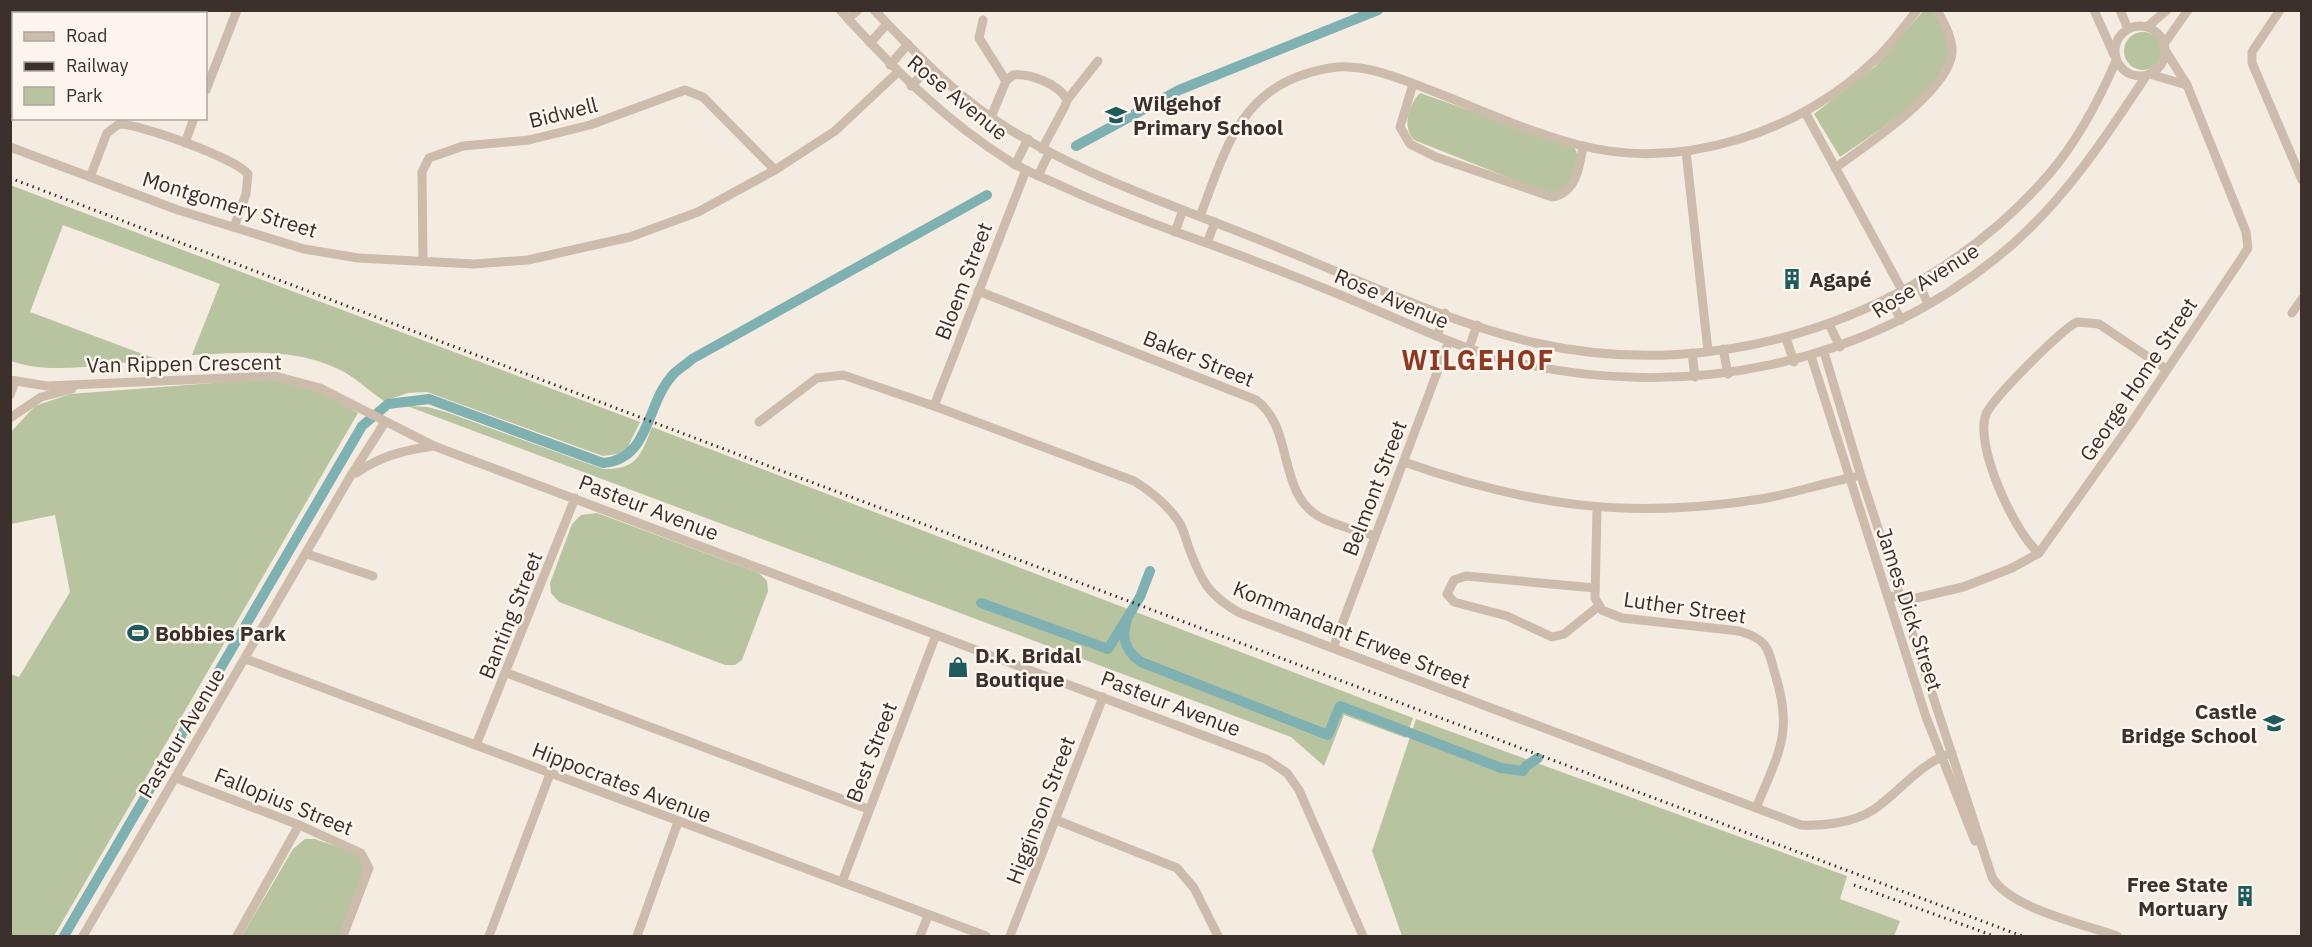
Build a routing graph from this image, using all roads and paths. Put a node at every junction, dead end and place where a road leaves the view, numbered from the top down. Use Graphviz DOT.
graph roads {
  1 [pos="237,10"];
  2 [pos="840,10"];
  3 [pos="858,10"];
  4 [pos="874,10"];
  5 [pos="1917,10"];
  6 [pos="1936,10"];
  7 [pos="2094,10"];
  8 [pos="2120,10"];
  9 [pos="2167,10"];
  10 [pos="2188,10"];
  11 [pos="2280,10"];
  12 [pos="848,19"];
  13 [pos="983,20"];
  14 [pos="887,24"];
  15 [pos="2147,27"];
  16 [pos="2128,29"];
  17 [pos="870,43"];
  18 [pos="908,44"];
  19 [pos="2164,47"];
  20 [pos="2116,59"];
  21 [pos="1098,61"];
  22 [pos="927,64"];
  23 [pos="894,69"];
  24 [pos="2148,75"];
  25 [pos="1006,81"];
  26 [pos="1413,84"];
  27 [pos="2187,85"];
  28 [pos="911,86"];
  29 [pos="207,87"];
  30 [pos="1066,100"];
  31 [pos="1805,112"];
  32 [pos="991,117"];
  33 [pos="193,120"];
  34 [pos="1028,140"];
  35 [pos="185,143"];
  36 [pos="1583,146"];
  37 [pos="10,147"];
  38 [pos="1046,151"];
  39 [pos="1686,151"];
  40 [pos="1015,165"];
  41 [pos="1834,168"];
  42 [pos="775,170"];
  43 [pos="1026,170"];
  44 [pos="1038,176"];
  45 [pos="90,177"];
  46 [pos="2301,180"];
  47 [pos="1183,210"];
  48 [pos="1200,216"];
  49 [pos="1215,222"];
  50 [pos="234,227"];
  51 [pos="1175,232"];
  52 [pos="1207,243"];
  53 [pos="423,261"];
  54 [pos="1918,282"];
  55 [pos="1902,290"];
  56 [pos="978,291"];
  57 [pos="1890,297"];
  58 [pos="2301,299"];
  59 [pos="1928,304"];
  60 [pos="1445,313"];
  61 [pos="2292,313"];
  62 [pos="1901,320"];
  63 [pos="1829,324"];
  64 [pos="1477,325"];
  65 [pos="1437,336"];
  66 [pos="1786,338"];
  67 [pos="1449,341"];
  68 [pos="1840,347"];
  69 [pos="1469,348"];
  70 [pos="1723,349"];
  71 [pos="1708,351"];
  72 [pos="1824,352"];
  73 [pos="1692,353"];
  74 [pos="1811,356"];
  75 [pos="1794,362"];
  76 [pos="2166,369"];
  77 [pos="1728,374"];
  78 [pos="1695,377"];
  79 [pos="13,381"];
  80 [pos="101,382"];
  81 [pos="10,395"];
  82 [pos="934,405"];
  83 [pos="10,418"];
  84 [pos="383,422"];
  85 [pos="759,422"];
  86 [pos="434,446"];
  87 [pos="1404,462"];
  88 [pos="1861,476"];
  89 [pos="350,477"];
  90 [pos="1848,478"];
  91 [pos="575,498"];
  92 [pos="596,506"];
  93 [pos="1597,508"];
  94 [pos="565,521"];
  95 [pos="1375,536"];
  96 [pos="2039,553"];
  97 [pos="307,554"];
  98 [pos="373,576"];
  99 [pos="1595,588"];
  100 [pos="1888,596"];
  101 [pos="1903,600"];
  102 [pos="1599,606"];
  103 [pos="936,635"];
  104 [pos="1333,648"];
  105 [pos="246,659"];
  106 [pos="507,673"];
  107 [pos="1103,697"];
  108 [pos="476,745"];
  109 [pos="1952,753"];
  110 [pos="1940,756"];
  111 [pos="550,774"];
  112 [pos="176,778"];
  113 [pos="1756,808"];
  114 [pos="868,809"];
  115 [pos="1056,820"];
  116 [pos="678,822"];
  117 [pos="299,825"];
  118 [pos="1988,867"];
  119 [pos="842,882"];
  120 [pos="928,916"];
  121 [pos="83,936"];
  122 [pos="237,936"];
  123 [pos="344,936"];
  124 [pos="489,936"];
  125 [pos="637,936"];
  126 [pos="920,936"];
  127 [pos="986,936"];
  128 [pos="1010,936"];
  129 [pos="1218,936"];
  130 [pos="1363,936"];
  131 [pos="2117,936"];
  1 -- 29 [label="street"];
  2 -- 12 [label="street, Rose Avenue"];
  3 -- 12 [label="street"];
  4 -- 14 [label="street, Rose Avenue"];
  5 -- 31 [label="street"];
  6 -- 41 [label="street"];
  7 -- 20 [label="street"];
  8 -- 16 [label="street"];
  9 -- 15 [label="street"];
  10 -- 19 [label="street"];
  11 -- 46 [label="street"];
  12 -- 17 [label="street, Rose Avenue"];
  13 -- 25 [label="street"];
  14 -- 17 [label="street"];
  14 -- 18 [label="street, Rose Avenue"];
  15 -- 16 [label="street"];
  15 -- 19 [label="street"];
  16 -- 20 [label="street"];
  17 -- 23 [label="street, Rose Avenue"];
  18 -- 22 [label="street, Rose Avenue"];
  18 -- 23 [label="street, Montgomery Street"];
  19 -- 24 [label="street"];
  19 -- 27 [label="street, George Home Street"];
  20 -- 24 [label="street"];
  20 -- 54 [label="street, Rose Avenue"];
  21 -- 30 [label="street"];
  22 -- 28 [label="street"];
  22 -- 32 [label="street, Rose Avenue"];
  23 -- 28 [label="street, Rose Avenue"];
  23 -- 42 [label="street, Montgomery Street"];
  24 -- 27 [label="street"];
  24 -- 59 [label="street, Rose Avenue"];
  25 -- 30 [label="street"];
  25 -- 32 [label="street"];
  26 -- 36 [label="street"];
  26 -- 36 [label="street"];
  26 -- 48 [label="street"];
  27 -- 76 [label="street, George Home Street"];
  28 -- 40 [label="street, Rose Avenue"];
  30 -- 38 [label="street"];
  31 -- 39 [label="street"];
  31 -- 41 [label="street"];
  32 -- 34 [label="street, Rose Avenue"];
  33 -- 35 [label="street"];
  34 -- 38 [label="street, Rose Avenue"];
  34 -- 40 [label="street"];
  35 -- 45 [label="street"];
  35 -- 50 [label="street"];
  36 -- 39 [label="street"];
  37 -- 45 [label="street, Montgomery Street"];
  38 -- 44 [label="street"];
  38 -- 47 [label="street, Rose Avenue"];
  39 -- 71 [label="street"];
  40 -- 43 [label="street, Rose Avenue"];
  41 -- 55 [label="street"];
  42 -- 53 [label="street, Montgomery Street"];
  42 -- 53 [label="street, Bidwell"];
  43 -- 44 [label="street, Rose Avenue"];
  43 -- 56 [label="street, Bloem Street"];
  44 -- 51 [label="street, Rose Avenue"];
  45 -- 50 [label="street, Montgomery Street"];
  47 -- 48 [label="street, Rose Avenue"];
  47 -- 51 [label="street"];
  48 -- 49 [label="street, Rose Avenue"];
  49 -- 52 [label="street"];
  49 -- 60 [label="street, Rose Avenue"];
  50 -- 53 [label="street, Montgomery Street"];
  51 -- 52 [label="street, Rose Avenue"];
  52 -- 65 [label="street, Rose Avenue"];
  54 -- 55 [label="street, Rose Avenue"];
  54 -- 59 [label="street"];
  55 -- 57 [label="street, Rose Avenue"];
  56 -- 82 [label="street, Bloem Street"];
  56 -- 95 [label="street, Baker Street"];
  57 -- 62 [label="street"];
  57 -- 63 [label="street, Rose Avenue"];
  58 -- 61 [label="street"];
  59 -- 62 [label="street, Rose Avenue"];
  60 -- 64 [label="street, Rose Avenue"];
  60 -- 65 [label="street"];
  62 -- 68 [label="street, Rose Avenue"];
  63 -- 66 [label="street, Rose Avenue"];
  63 -- 68 [label="street"];
  64 -- 69 [label="street"];
  64 -- 73 [label="street, Rose Avenue"];
  65 -- 67 [label="street, Rose Avenue"];
  66 -- 70 [label="street, Rose Avenue"];
  66 -- 75 [label="street"];
  67 -- 69 [label="street, Rose Avenue"];
  67 -- 87 [label="street, Belmont Street"];
  68 -- 72 [label="street, Rose Avenue"];
  69 -- 78 [label="street, Rose Avenue"];
  70 -- 71 [label="street, Rose Avenue"];
  70 -- 77 [label="street"];
  71 -- 73 [label="street, Rose Avenue"];
  72 -- 74 [label="street, Rose Avenue"];
  72 -- 88 [label="street, James Dick Street"];
  73 -- 78 [label="street"];
  74 -- 75 [label="street, Rose Avenue"];
  74 -- 90 [label="street, James Dick Street"];
  75 -- 77 [label="street, Rose Avenue"];
  76 -- 96 [label="street, George Home Street"];
  76 -- 96 [label="street"];
  77 -- 78 [label="street, Rose Avenue"];
  79 -- 80 [label="street, Van Rippen Crescent"];
  79 -- 81 [label="street"];
  80 -- 83 [label="street"];
  80 -- 84 [label="street, Van Rippen Crescent"];
  82 -- 85 [label="street, Kommandant Erwee Street"];
  82 -- 104 [label="street, Kommandant Erwee Street"];
  84 -- 86 [label="street, Pasteur Avenue"];
  84 -- 89 [label="street, Pasteur Avenue"];
  86 -- 89 [label="street"];
  86 -- 91 [label="street, Pasteur Avenue"];
  87 -- 93 [label="street"];
  87 -- 95 [label="street, Belmont Street"];
  88 -- 90 [label="street"];
  88 -- 101 [label="street, James Dick Street"];
  89 -- 97 [label="street, Pasteur Avenue"];
  90 -- 93 [label="street"];
  90 -- 100 [label="street, James Dick Street"];
  91 -- 92 [label="street, Pasteur Avenue"];
  91 -- 94 [label="street, Banting Street"];
  92 -- 94 [label="street"];
  92 -- 103 [label="street, Pasteur Avenue"];
  93 -- 99 [label="street, Luther Street"];
  94 -- 106 [label="street, Banting Street"];
  95 -- 104 [label="street, Belmont Street"];
  96 -- 101 [label="street, George Home Street"];
  97 -- 98 [label="street"];
  97 -- 105 [label="street, Pasteur Avenue"];
  99 -- 102 [label="street, Luther Street"];
  99 -- 102 [label="street"];
  100 -- 101 [label="street"];
  100 -- 110 [label="street, James Dick Street"];
  101 -- 109 [label="street, James Dick Street"];
  102 -- 113 [label="street, Luther Street"];
  103 -- 107 [label="street, Pasteur Avenue"];
  103 -- 114 [label="street, Best Street"];
  104 -- 113 [label="street, Kommandant Erwee Street"];
  105 -- 108 [label="street, Hippocrates Avenue"];
  105 -- 112 [label="street, Pasteur Avenue"];
  106 -- 108 [label="street, Banting Street"];
  106 -- 114 [label="street"];
  107 -- 115 [label="street, Higginson Street"];
  107 -- 130 [label="street, Pasteur Avenue"];
  108 -- 111 [label="street, Hippocrates Avenue"];
  109 -- 110 [label="street, Kommandant Erwee Street"];
  109 -- 118 [label="street, James Dick Street"];
  110 -- 113 [label="street, Kommandant Erwee Street"];
  110 -- 118 [label="street, James Dick Street"];
  111 -- 116 [label="street, Hippocrates Avenue"];
  111 -- 124 [label="street"];
  112 -- 117 [label="street, Fallopius Street"];
  112 -- 121 [label="street, Pasteur Avenue"];
  114 -- 119 [label="street, Best Street"];
  115 -- 128 [label="street, Higginson Street"];
  115 -- 129 [label="street"];
  116 -- 119 [label="street, Hippocrates Avenue"];
  116 -- 125 [label="street"];
  117 -- 122 [label="street"];
  117 -- 123 [label="street, Fallopius Street"];
  118 -- 131 [label="street, James Dick Street"];
  119 -- 120 [label="street, Hippocrates Avenue"];
  120 -- 126 [label="street"];
  120 -- 127 [label="street, Hippocrates Avenue"];
}
